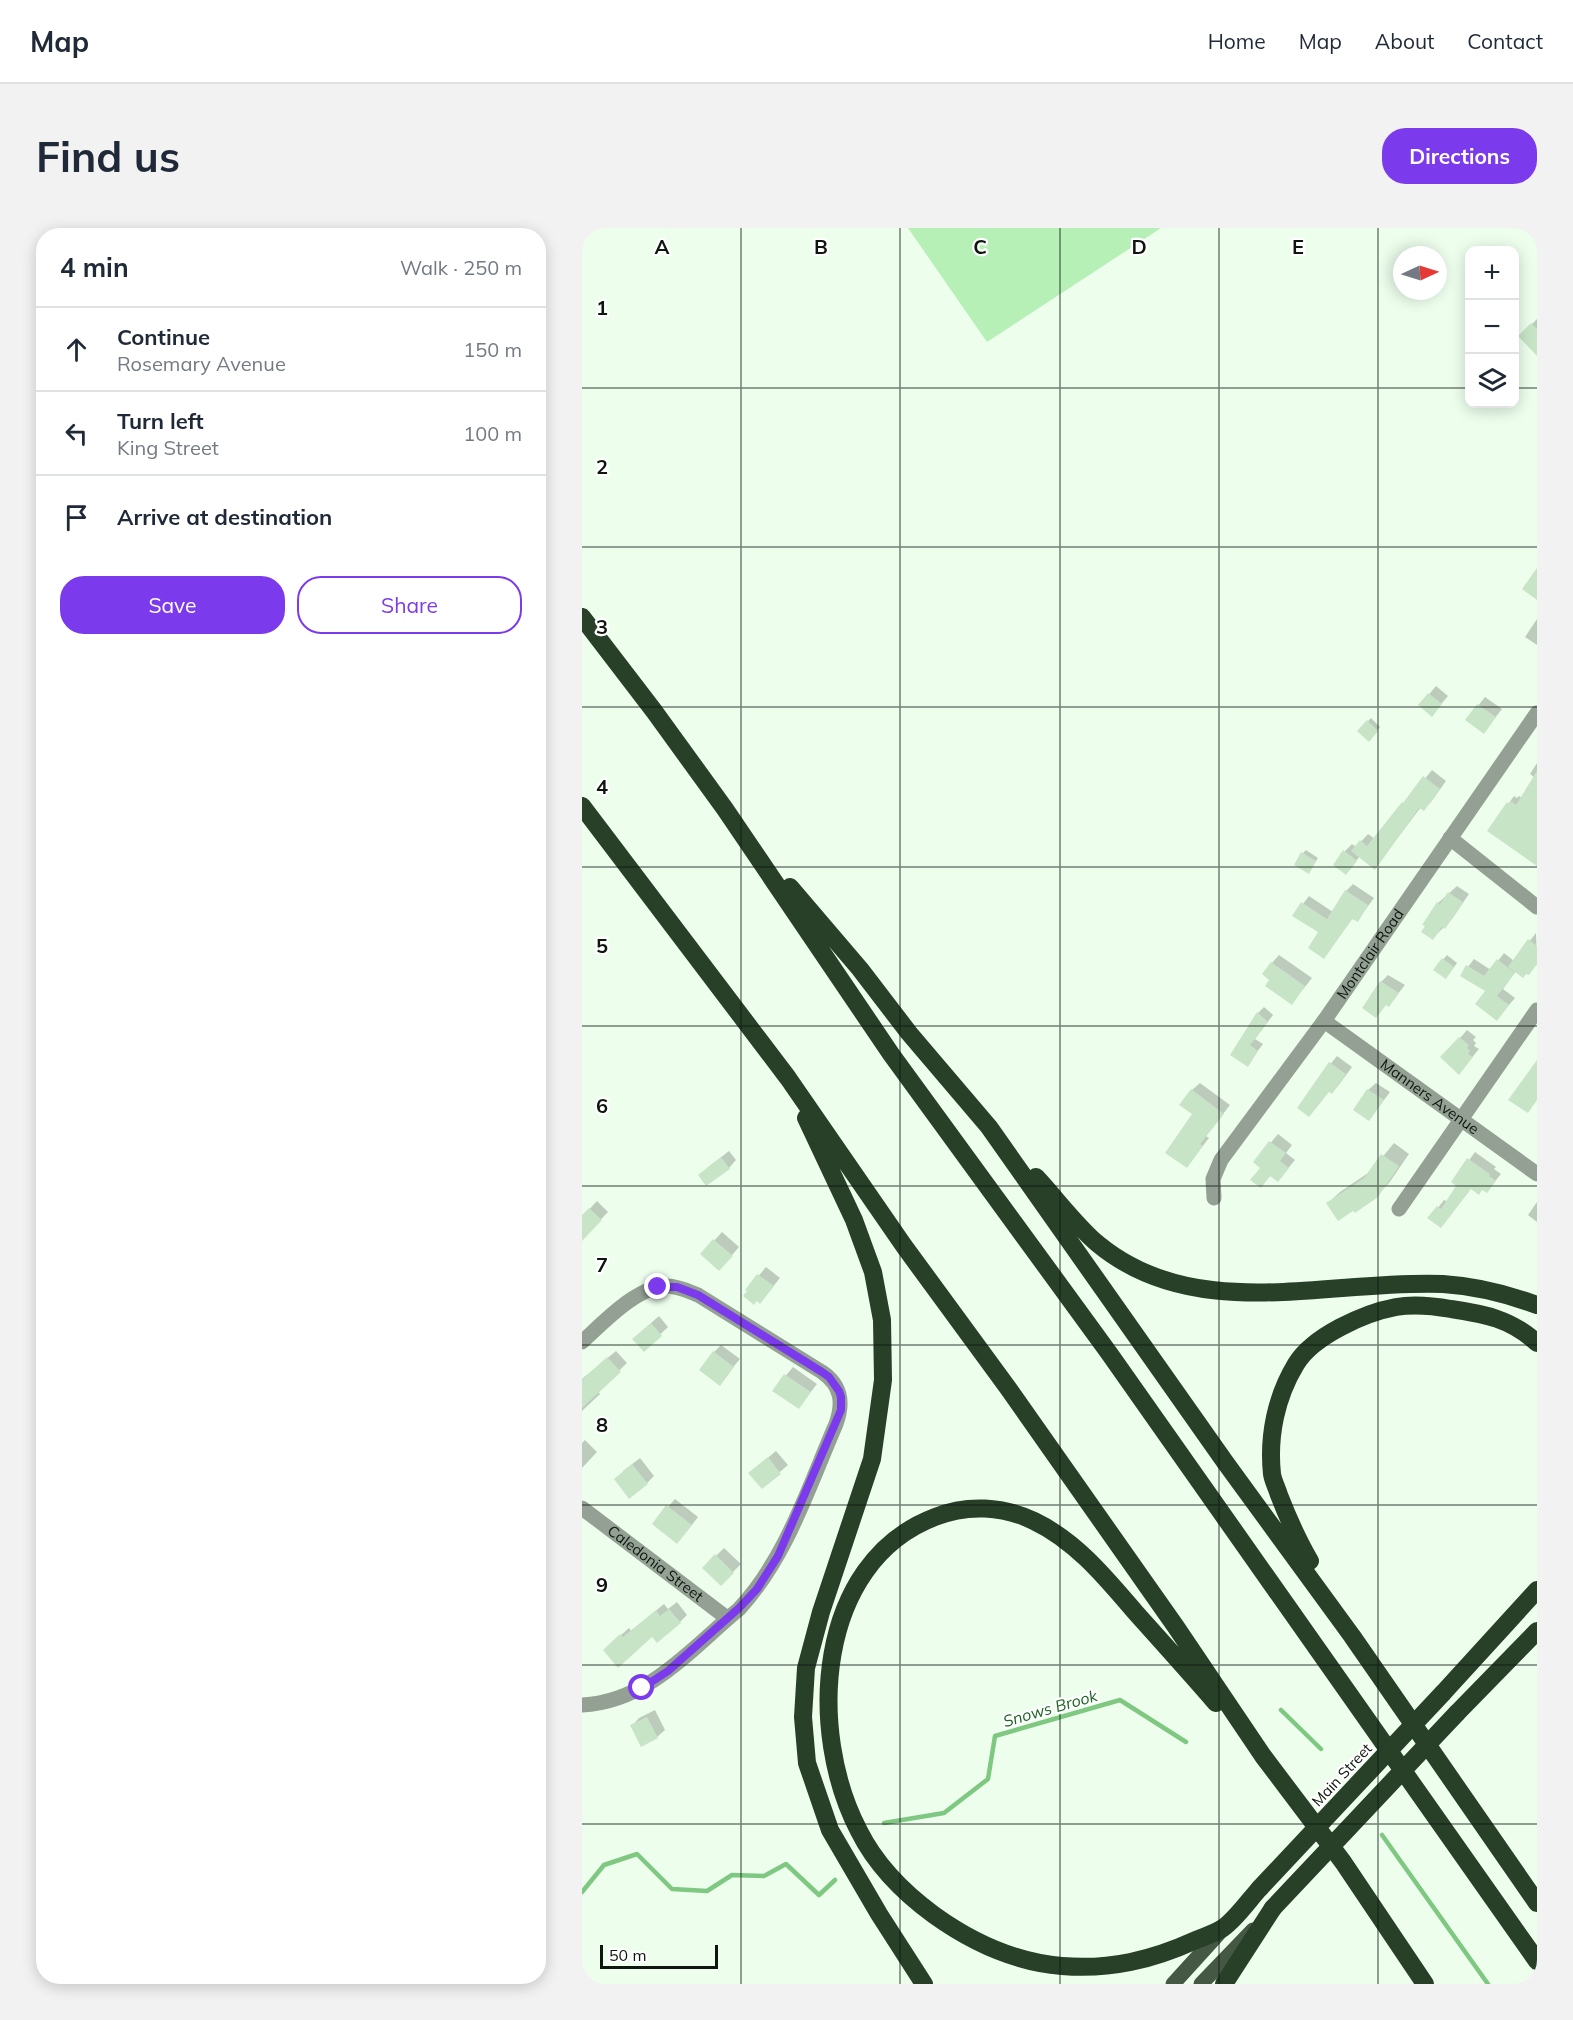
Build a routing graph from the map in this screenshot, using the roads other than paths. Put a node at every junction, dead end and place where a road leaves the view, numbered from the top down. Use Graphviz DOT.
graph roads {
  1 [pos="582,617"];
  2 [pos="1537,713"];
  3 [pos="582,806"];
  4 [pos="725,809"];
  5 [pos="1450,838"];
  6 [pos="1537,907"];
  7 [pos="1537,1010"];
  8 [pos="1323,1021"];
  9 [pos="788,1078"];
  10 [pos="1461,1120"];
  11 [pos="989,1127"];
  12 [pos="1537,1174"];
  13 [pos="1214,1198"];
  14 [pos="1399,1209"];
  15 [pos="1537,1305"];
  16 [pos="582,1342"];
  17 [pos="1537,1343"];
  18 [pos="582,1508"];
  19 [pos="1537,1590"];
  20 [pos="727,1618"];
  21 [pos="1352,1636"];
  22 [pos="1534,1637"];
  23 [pos="582,1705"];
  24 [pos="1263,1756"];
  25 [pos="1493,1839"];
  26 [pos="1537,1884"];
  27 [pos="1537,1903"];
  28 [pos="1273,1908"];
  29 [pos="1224,1928"];
  30 [pos="1537,1961"];
  31 [pos="924,1984"];
  32 [pos="1173,1984"];
  33 [pos="1201,1984"];
  34 [pos="1224,1984"];
  35 [pos="1425,1984"];
  1 -- 4 [label="highway"];
  2 -- 5 [label="street, Montclair Road"];
  3 -- 9 [label="highway"];
  4 -- 11 [label="highway"];
  4 -- 30 [label="highway"];
  5 -- 6 [label="street"];
  5 -- 8 [label="street, Montclair Road"];
  7 -- 10 [label="street"];
  8 -- 10 [label="street, Manners Avenue"];
  8 -- 13 [label="street, Montclair Road"];
  9 -- 24 [label="highway"];
  9 -- 31 [label="highway"];
  10 -- 12 [label="street, Manners Avenue"];
  10 -- 14 [label="street"];
  11 -- 15 [label="highway"];
  11 -- 21 [label="highway"];
  16 -- 20 [label="street"];
  17 -- 21 [label="highway"];
  18 -- 20 [label="street, Caledonia Street"];
  19 -- 29 [label="highway, Main Street, bridge"];
  20 -- 23 [label="street"];
  21 -- 25 [label="highway"];
  22 -- 28 [label="highway, bridge"];
  24 -- 29 [label="highway"];
  24 -- 35 [label="highway"];
  25 -- 26 [label="highway"];
  25 -- 27 [label="highway"];
  28 -- 33 [label="main road"];
  28 -- 34 [label="highway"];
  29 -- 32 [label="main road, Main Street"];
}
